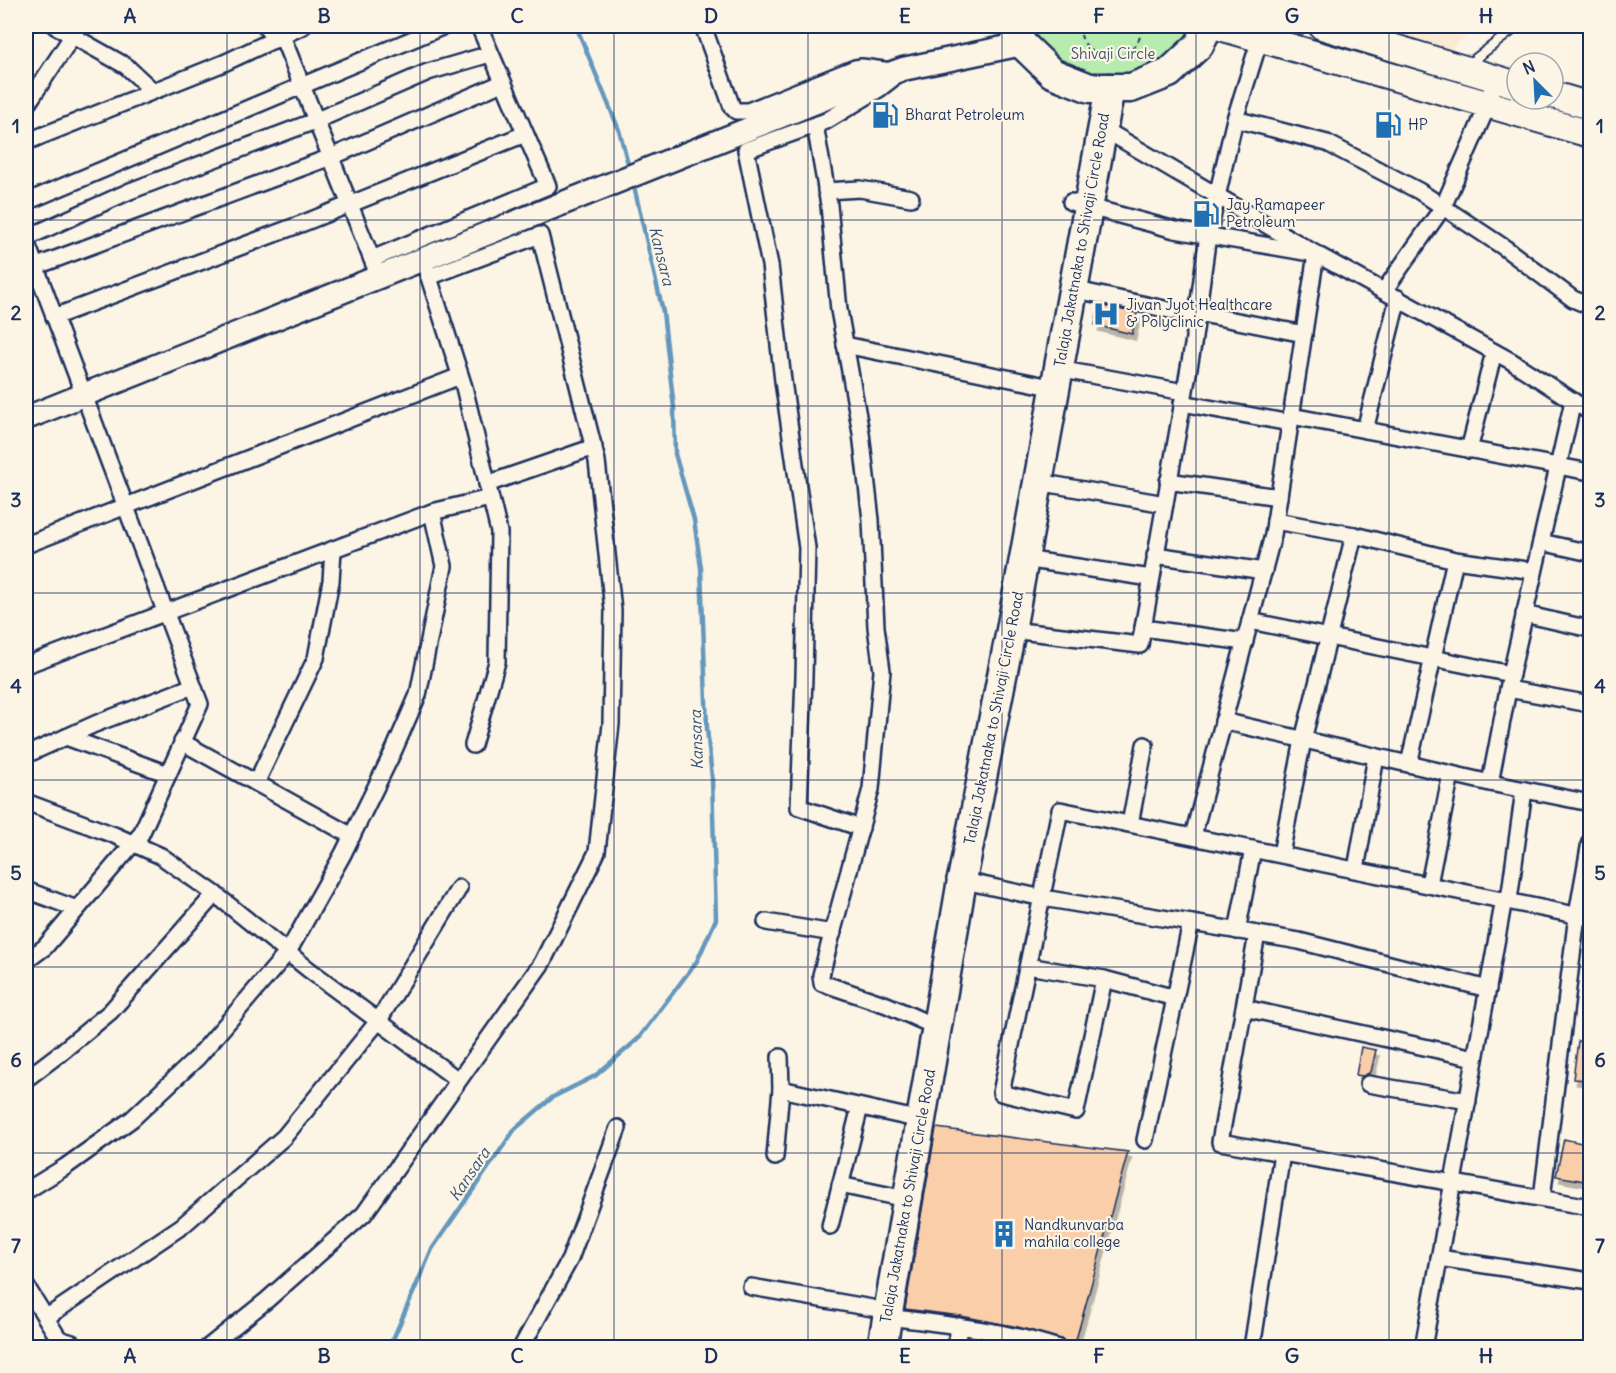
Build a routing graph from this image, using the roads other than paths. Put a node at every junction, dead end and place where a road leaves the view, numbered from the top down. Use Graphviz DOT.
graph roads {
  1 [pos="55,26"];
  2 [pos="265,26"];
  3 [pos="303,26"];
  4 [pos="444,26"];
  5 [pos="479,26"];
  6 [pos="703,26"];
  7 [pos="1208,26"];
  8 [pos="1217,26"];
  9 [pos="1322,26"];
  10 [pos="1518,26"];
  11 [pos="76,31"];
  12 [pos="1018,35"];
  13 [pos="278,38"];
  14 [pos="1260,39"];
  15 [pos="490,54"];
  16 [pos="1461,69"];
  17 [pos="900,70"];
  18 [pos="1505,82"];
  19 [pos="502,83"];
  20 [pos="1505,83"];
  21 [pos="301,85"];
  22 [pos="1100,88"];
  23 [pos="153,91"];
  24 [pos="1565,99"];
  25 [pos="1488,105"];
  26 [pos="26,106"];
  27 [pos="1590,106"];
  28 [pos="1235,119"];
  29 [pos="315,121"];
  30 [pos="815,125"];
  31 [pos="1102,128"];
  32 [pos="525,134"];
  33 [pos="1590,134"];
  34 [pos="26,141"];
  35 [pos="331,157"];
  36 [pos="826,191"];
  37 [pos="1218,195"];
  38 [pos="911,198"];
  39 [pos="26,202"];
  40 [pos="350,205"];
  41 [pos="1079,205"];
  42 [pos="1443,207"];
  43 [pos="1208,235"];
  44 [pos="26,240"];
  45 [pos="1316,254"];
  46 [pos="30,268"];
  47 [pos="375,268"];
  48 [pos="426,268"];
  49 [pos="1072,289"];
  50 [pos="1391,295"];
  51 [pos="1590,306"];
  52 [pos="1197,315"];
  53 [pos="54,317"];
  54 [pos="1304,334"];
  55 [pos="845,345"];
  56 [pos="1494,351"];
  57 [pos="460,376"];
  58 [pos="1049,377"];
  59 [pos="83,397"];
  60 [pos="1183,398"];
  61 [pos="1573,401"];
  62 [pos="1590,412"];
  63 [pos="26,418"];
  64 [pos="1291,419"];
  65 [pos="1365,430"];
  66 [pos="594,447"];
  67 [pos="1469,450"];
  68 [pos="1558,466"];
  69 [pos="1590,472"];
  70 [pos="1168,481"];
  71 [pos="1038,482"];
  72 [pos="489,491"];
  73 [pos="1279,497"];
  74 [pos="1165,504"];
  75 [pos="125,507"];
  76 [pos="432,512"];
  77 [pos="1275,521"];
  78 [pos="1354,535"];
  79 [pos="1541,542"];
  80 [pos="26,545"];
  81 [pos="333,550"];
  82 [pos="1590,553"];
  83 [pos="1155,555"];
  84 [pos="1024,559"];
  85 [pos="1455,560"];
  86 [pos="1264,571"];
  87 [pos="1534,571"];
  88 [pos="1152,578"];
  89 [pos="165,613"];
  90 [pos="1524,614"];
  91 [pos="1250,621"];
  92 [pos="1143,628"];
  93 [pos="1590,629"];
  94 [pos="1011,630"];
  95 [pos="1329,637"];
  96 [pos="1245,642"];
  97 [pos="1433,658"];
  98 [pos="26,665"];
  99 [pos="1509,682"];
  100 [pos="193,686"];
  101 [pos="1590,704"];
  102 [pos="1223,721"];
  103 [pos="66,737"];
  104 [pos="1303,740"];
  105 [pos="182,742"];
  106 [pos="473,745"];
  107 [pos="1144,745"];
  108 [pos="26,754"];
  109 [pos="1376,757"];
  110 [pos="1409,764"];
  111 [pos="168,774"];
  112 [pos="1451,774"];
  113 [pos="256,783"];
  114 [pos="1490,783"];
  115 [pos="1524,790"];
  116 [pos="26,801"];
  117 [pos="1590,803"];
  118 [pos="1130,824"];
  119 [pos="861,828"];
  120 [pos="352,836"];
  121 [pos="1193,836"];
  122 [pos="1590,842"];
  123 [pos="132,843"];
  124 [pos="1254,849"];
  125 [pos="1281,854"];
  126 [pos="1356,869"];
  127 [pos="956,879"];
  128 [pos="1429,884"];
  129 [pos="459,888"];
  130 [pos="26,890"];
  131 [pos="215,894"];
  132 [pos="1043,898"];
  133 [pos="1507,900"];
  134 [pos="77,909"];
  135 [pos="1584,917"];
  136 [pos="766,922"];
  137 [pos="1191,923"];
  138 [pos="1237,931"];
  139 [pos="833,933"];
  140 [pos="1257,934"];
  141 [pos="288,952"];
  142 [pos="26,961"];
  143 [pos="1028,966"];
  144 [pos="1104,979"];
  145 [pos="1488,988"];
  146 [pos="1175,998"];
  147 [pos="1244,1008"];
  148 [pos="379,1020"];
  149 [pos="925,1022"];
  150 [pos="780,1057"];
  151 [pos="1475,1059"];
  152 [pos="26,1079"];
  153 [pos="459,1080"];
  154 [pos="1368,1083"];
  155 [pos="781,1089"];
  156 [pos="1468,1101"];
  157 [pos="860,1107"];
  158 [pos="907,1117"];
  159 [pos="618,1128"];
  160 [pos="1145,1140"];
  161 [pos="1282,1153"];
  162 [pos="775,1157"];
  163 [pos="1453,1183"];
  164 [pos="840,1185"];
  165 [pos="26,1191"];
  166 [pos="892,1196"];
  167 [pos="1542,1198"];
  168 [pos="1590,1207"];
  169 [pos="830,1226"];
  170 [pos="1439,1258"];
  171 [pos="1590,1281"];
  172 [pos="26,1286"];
  173 [pos="751,1287"];
  174 [pos="879,1312"];
  175 [pos="47,1317"];
  176 [pos="959,1326"];
  177 [pos="53,1343"];
  178 [pos="1036,1344"];
  179 [pos="76,1347"];
  180 [pos="207,1347"];
  181 [pos="521,1347"];
  182 [pos="864,1347"];
  183 [pos="882,1347"];
  184 [pos="956,1347"];
  185 [pos="1058,1347"];
  186 [pos="1252,1347"];
  187 [pos="1423,1347"];
  1 -- 11 [label="street"];
  2 -- 13 [label="street"];
  3 -- 13 [label="street"];
  4 -- 21 [label="street"];
  5 -- 15 [label="street"];
  6 -- 17 [label="street"];
  7 -- 22 [label="highway"];
  8 -- 14 [label="main road"];
  9 -- 16 [label="main road"];
  10 -- 16 [label="lane"];
  11 -- 23 [label="street"];
  11 -- 26 [label="street"];
  12 -- 17 [label="street"];
  12 -- 22 [label="highway"];
  13 -- 21 [label="street"];
  13 -- 23 [label="street"];
  14 -- 25 [label="main road"];
  14 -- 28 [label="street"];
  15 -- 19 [label="street"];
  15 -- 29 [label="street"];
  16 -- 18 [label="main road"];
  17 -- 30 [label="street"];
  17 -- 48 [label="street"];
  19 -- 32 [label="street"];
  19 -- 35 [label="street"];
  20 -- 25 [label="street"];
  21 -- 29 [label="street"];
  21 -- 39 [label="street"];
  22 -- 31 [label="highway, Talaja Jakatnaka to Shivaji Circle Road"];
  22 -- 41 [label="highway, Talaja Jakatnaka to Shivaji Circle Road"];
  23 -- 34 [label="street"];
  24 -- 27 [label="main road"];
  25 -- 33 [label="main road"];
  25 -- 42 [label="street"];
  28 -- 37 [label="street"];
  28 -- 42 [label="street"];
  29 -- 35 [label="street"];
  29 -- 44 [label="street"];
  30 -- 36 [label="street"];
  30 -- 119 [label="street"];
  31 -- 37 [label="street"];
  31 -- 41 [label="highway, Talaja Jakatnaka to Shivaji Circle Road"];
  32 -- 40 [label="street"];
  32 -- 47 [label="street"];
  35 -- 40 [label="street"];
  35 -- 46 [label="street"];
  36 -- 38 [label="street"];
  36 -- 55 [label="street"];
  37 -- 43 [label="street"];
  37 -- 45 [label="street"];
  40 -- 47 [label="street"];
  40 -- 53 [label="street"];
  41 -- 43 [label="street"];
  41 -- 49 [label="highway, Talaja Jakatnaka to Shivaji Circle Road"];
  41 -- 58 [label="highway, Talaja Jakatnaka to Shivaji Circle Road"];
  42 -- 50 [label="street"];
  42 -- 51 [label="street"];
  43 -- 45 [label="street"];
  43 -- 52 [label="street"];
  44 -- 46 [label="street"];
  45 -- 50 [label="street"];
  45 -- 54 [label="street"];
  46 -- 53 [label="street"];
  47 -- 48 [label="street"];
  47 -- 59 [label="street"];
  48 -- 57 [label="street"];
  48 -- 66 [label="street"];
  49 -- 52 [label="street"];
  49 -- 58 [label="highway, Talaja Jakatnaka to Shivaji Circle Road"];
  50 -- 56 [label="street"];
  50 -- 65 [label="street"];
  52 -- 54 [label="street"];
  52 -- 60 [label="street"];
  53 -- 59 [label="street"];
  54 -- 64 [label="street"];
  55 -- 58 [label="street"];
  55 -- 119 [label="street"];
  56 -- 61 [label="street"];
  56 -- 67 [label="street"];
  57 -- 72 [label="street"];
  57 -- 75 [label="street"];
  58 -- 60 [label="street"];
  58 -- 71 [label="highway, Talaja Jakatnaka to Shivaji Circle Road"];
  58 -- 127 [label="highway, Talaja Jakatnaka to Shivaji Circle Road"];
  59 -- 63 [label="street"];
  59 -- 75 [label="street"];
  60 -- 64 [label="street"];
  60 -- 70 [label="street"];
  61 -- 62 [label="street"];
  61 -- 68 [label="street"];
  64 -- 65 [label="street"];
  64 -- 73 [label="street"];
  65 -- 67 [label="street"];
  66 -- 72 [label="street"];
  66 -- 153 [label="street"];
  67 -- 68 [label="street"];
  68 -- 69 [label="street"];
  68 -- 79 [label="street"];
  70 -- 73 [label="street"];
  70 -- 74 [label="street"];
  71 -- 74 [label="street"];
  71 -- 84 [label="highway, Talaja Jakatnaka to Shivaji Circle Road"];
  72 -- 76 [label="street"];
  72 -- 106 [label="street"];
  73 -- 77 [label="street"];
  74 -- 83 [label="street"];
  75 -- 80 [label="street"];
  75 -- 89 [label="street"];
  76 -- 81 [label="street"];
  76 -- 120 [label="street"];
  77 -- 78 [label="street"];
  77 -- 86 [label="street"];
  78 -- 85 [label="street"];
  78 -- 95 [label="street"];
  79 -- 82 [label="street"];
  79 -- 87 [label="street"];
  81 -- 89 [label="street"];
  81 -- 113 [label="street"];
  83 -- 86 [label="street"];
  83 -- 88 [label="street"];
  84 -- 88 [label="street"];
  84 -- 94 [label="highway, Talaja Jakatnaka to Shivaji Circle Road"];
  85 -- 87 [label="street"];
  85 -- 97 [label="street"];
  86 -- 91 [label="street"];
  87 -- 90 [label="street"];
  88 -- 92 [label="street"];
  89 -- 98 [label="street"];
  89 -- 100 [label="street"];
  90 -- 93 [label="street"];
  90 -- 99 [label="street"];
  91 -- 95 [label="street"];
  91 -- 96 [label="street"];
  92 -- 94 [label="street"];
  92 -- 96 [label="street"];
  94 -- 127 [label="highway, Talaja Jakatnaka to Shivaji Circle Road"];
  95 -- 97 [label="street"];
  95 -- 104 [label="street"];
  96 -- 102 [label="street"];
  97 -- 99 [label="street"];
  97 -- 110 [label="street"];
  99 -- 101 [label="street"];
  99 -- 114 [label="street"];
  100 -- 103 [label="street"];
  100 -- 105 [label="street"];
  102 -- 104 [label="street"];
  102 -- 121 [label="street"];
  103 -- 108 [label="street"];
  103 -- 111 [label="street"];
  104 -- 109 [label="street"];
  104 -- 125 [label="street"];
  105 -- 111 [label="street"];
  105 -- 113 [label="street"];
  107 -- 118 [label="street"];
  109 -- 110 [label="street"];
  109 -- 126 [label="street"];
  110 -- 112 [label="street"];
  111 -- 123 [label="street"];
  112 -- 114 [label="street"];
  112 -- 128 [label="street"];
  113 -- 120 [label="street"];
  114 -- 115 [label="street"];
  115 -- 117 [label="street"];
  115 -- 133 [label="street"];
  116 -- 123 [label="street"];
  118 -- 121 [label="street"];
  118 -- 132 [label="street"];
  119 -- 139 [label="street"];
  120 -- 141 [label="street"];
  121 -- 124 [label="street"];
  122 -- 135 [label="street"];
  123 -- 131 [label="street"];
  123 -- 134 [label="street"];
  124 -- 125 [label="street"];
  124 -- 138 [label="street"];
  125 -- 126 [label="street"];
  126 -- 128 [label="street"];
  127 -- 132 [label="street"];
  127 -- 149 [label="highway, Talaja Jakatnaka to Shivaji Circle Road"];
  127 -- 174 [label="highway, Talaja Jakatnaka to Shivaji Circle Road"];
  128 -- 133 [label="street"];
  129 -- 148 [label="street"];
  130 -- 134 [label="street"];
  131 -- 141 [label="street"];
  131 -- 152 [label="street"];
  132 -- 137 [label="street"];
  132 -- 143 [label="street"];
  133 -- 135 [label="street"];
  133 -- 145 [label="street"];
  134 -- 142 [label="street"];
  135 -- 167 [label="street"];
  136 -- 139 [label="street"];
  137 -- 138 [label="street"];
  137 -- 146 [label="street"];
  138 -- 140 [label="street"];
  139 -- 149 [label="street"];
  140 -- 145 [label="street"];
  140 -- 147 [label="street"];
  141 -- 148 [label="street"];
  141 -- 165 [label="street"];
  143 -- 144 [label="street"];
  143 -- 144 [label="street"];
  144 -- 146 [label="street"];
  145 -- 151 [label="street"];
  146 -- 160 [label="street"];
  147 -- 151 [label="street"];
  147 -- 161 [label="street"];
  148 -- 153 [label="street"];
  148 -- 175 [label="street"];
  149 -- 158 [label="highway, Talaja Jakatnaka to Shivaji Circle Road"];
  150 -- 155 [label="street"];
  151 -- 156 [label="street"];
  153 -- 180 [label="street"];
  154 -- 156 [label="street"];
  155 -- 157 [label="street"];
  155 -- 162 [label="street"];
  156 -- 163 [label="street"];
  157 -- 158 [label="street"];
  157 -- 164 [label="street"];
  158 -- 166 [label="highway, Talaja Jakatnaka to Shivaji Circle Road"];
  159 -- 181 [label="street"];
  161 -- 163 [label="street"];
  161 -- 186 [label="street"];
  163 -- 167 [label="street"];
  163 -- 170 [label="street"];
  164 -- 166 [label="street"];
  164 -- 169 [label="street"];
  166 -- 174 [label="highway, Talaja Jakatnaka to Shivaji Circle Road"];
  167 -- 168 [label="street"];
  170 -- 171 [label="street"];
  170 -- 187 [label="street"];
  172 -- 175 [label="street"];
  173 -- 174 [label="street"];
  174 -- 176 [label="street"];
  174 -- 182 [label="highway, Talaja Jakatnaka to Shivaji Circle Road"];
  174 -- 183 [label="highway, Talaja Jakatnaka to Shivaji Circle Road"];
  175 -- 177 [label="street"];
  176 -- 178 [label="street"];
  176 -- 184 [label="street"];
  177 -- 179 [label="street"];
  178 -- 185 [label="street"];
}
